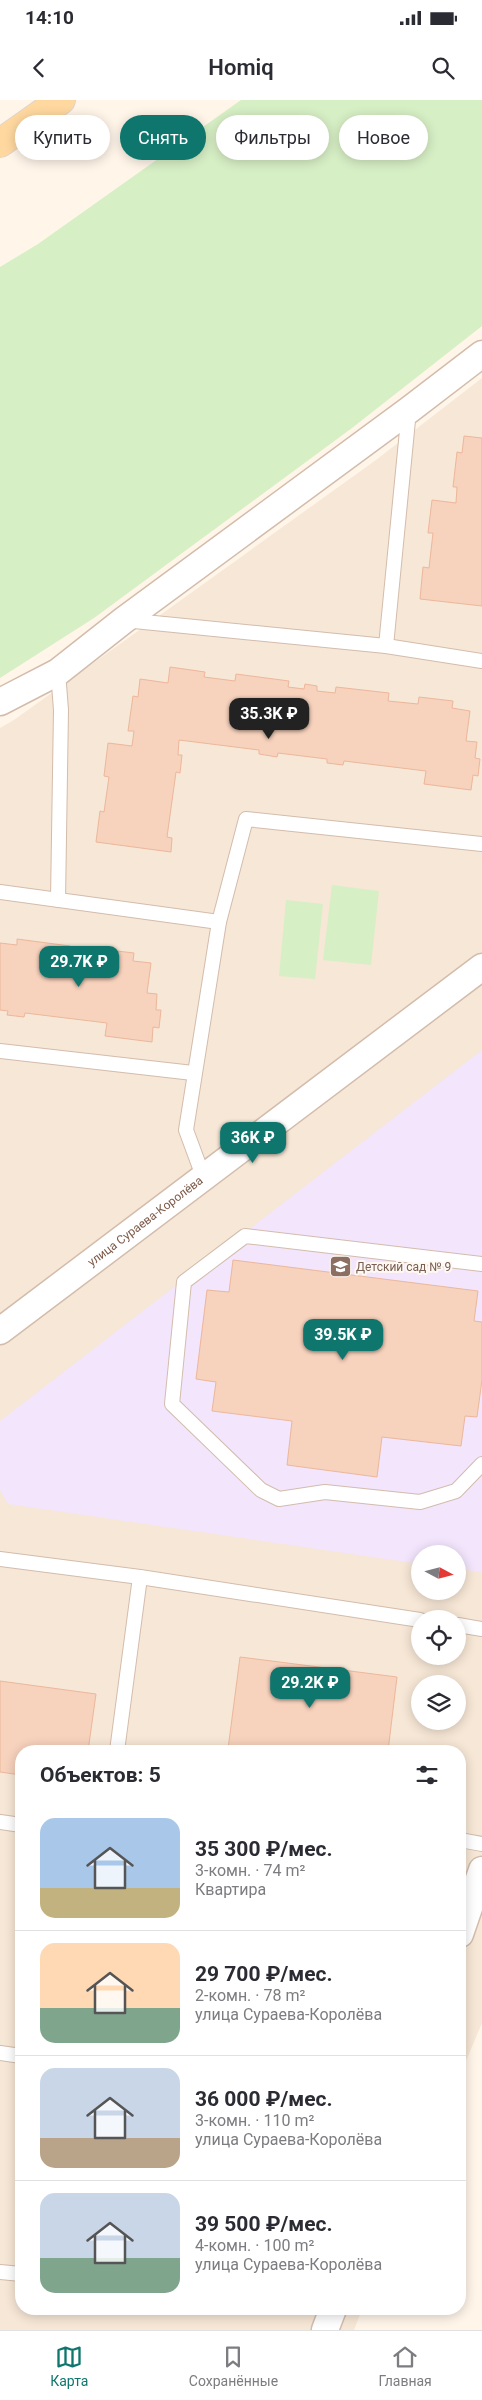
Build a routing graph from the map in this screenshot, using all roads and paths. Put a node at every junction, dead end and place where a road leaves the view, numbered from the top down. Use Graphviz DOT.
graph roads {
  1 [pos="60,100"];
  2 [pos="0,143"];
  3 [pos="477,362"];
  4 [pos="409,410"];
  5 [pos="124,620"];
  6 [pos="386,646"];
  7 [pos="482,661"];
  8 [pos="58,672"];
  9 [pos="0,702"];
  10 [pos="482,844"];
  11 [pos="0,892"];
  12 [pos="58,900"];
  13 [pos="219,922"];
  14 [pos="482,967"];
  15 [pos="0,1050"];
  16 [pos="194,1073"];
  17 [pos="204,1176"];
  18 [pos="482,1264"];
  19 [pos="0,1330"];
  20 [pos="482,1464"];
  21 [pos="0,1559"];
  22 [pos="140,1577"];
  23 [pos="411,1619"];
  24 [pos="466,1626"];
  25 [pos="482,1629"];
  26 [pos="118,1745"];
  27 [pos="0,1822"];
  28 [pos="15,1824"];
  29 [pos="466,1841"];
  30 [pos="482,1844"];
  31 [pos="482,1870"];
  32 [pos="466,1917"];
  33 [pos="0,2054"];
  34 [pos="15,2055"];
  35 [pos="0,2272"];
  36 [pos="15,2273"];
  37 [pos="331,2315"];
  38 [pos="326,2330"];
  1 -- 2 [label="main road"];
  3 -- 4 [label="street"];
  4 -- 5 [label="street"];
  4 -- 6 [label="lane"];
  5 -- 6 [label="lane"];
  5 -- 8 [label="street"];
  6 -- 7 [label="lane"];
  8 -- 9 [label="street"];
  8 -- 12 [label="lane"];
  10 -- 13 [label="lane"];
  11 -- 12 [label="lane"];
  12 -- 13 [label="lane"];
  13 -- 16 [label="lane"];
  14 -- 17 [label="street, улица Сураева-Королёва"];
  15 -- 16 [label="lane"];
  16 -- 17 [label="lane"];
  17 -- 19 [label="street, улица Сураева-Королёва"];
  18 -- 20 [label="lane"];
  21 -- 22 [label="lane"];
  22 -- 23 [label="lane"];
  22 -- 26 [label="lane"];
  24 -- 25 [label="lane"];
  27 -- 28 [label="lane"];
  29 -- 30 [label="lane"];
  31 -- 32 [label="street"];
  33 -- 34 [label="lane"];
  35 -- 36 [label="lane"];
  37 -- 38 [label="street"];
}
